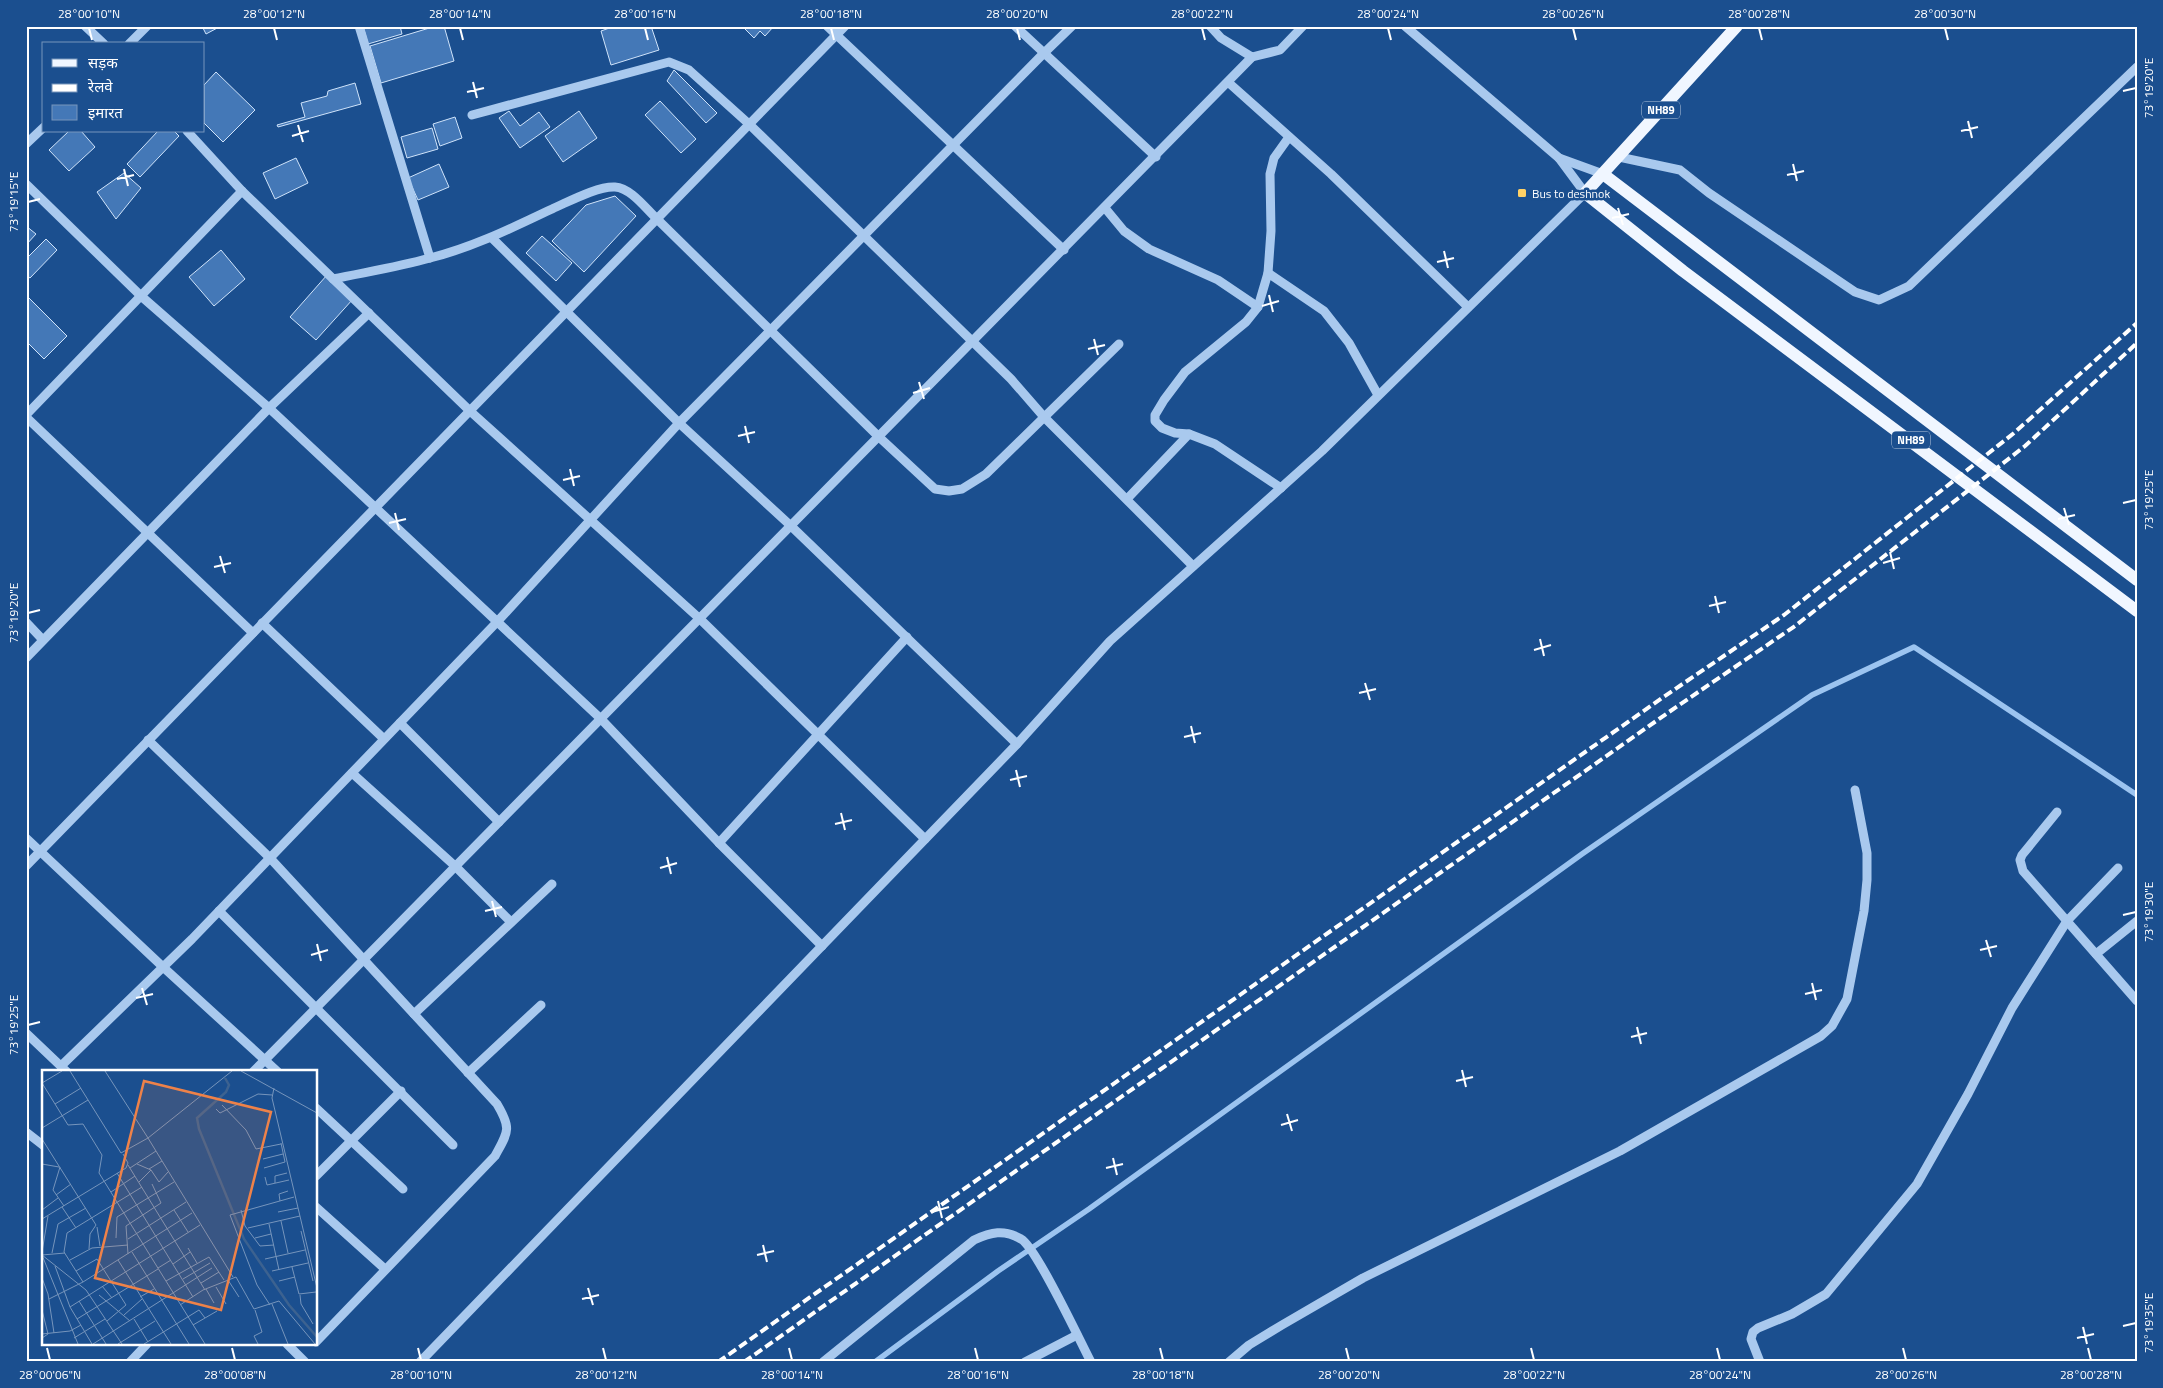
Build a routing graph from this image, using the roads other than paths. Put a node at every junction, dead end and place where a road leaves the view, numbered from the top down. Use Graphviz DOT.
graph roads {
  1 [pos="85,26"];
  2 [pos="147,26"];
  3 [pos="359,26"];
  4 [pos="827,26"];
  5 [pos="845,26"];
  6 [pos="1015,26"];
  7 [pos="1072,26"];
  8 [pos="1210,26"];
  9 [pos="1303,26"];
  10 [pos="1406,26"];
  11 [pos="1737,26"];
  12 [pos="836,35"];
  13 [pos="102,42"];
  14 [pos="132,42"];
  15 [pos="1043,54"];
  16 [pos="1252,56"];
  17 [pos="2137,67"];
  18 [pos="1229,83"];
  19 [pos="472,115"];
  20 [pos="749,124"];
  21 [pos="42,129"];
  22 [pos="188,132"];
  23 [pos="1289,137"];
  24 [pos="26,144"];
  25 [pos="953,144"];
  26 [pos="1156,157"];
  27 [pos="1619,157"];
  28 [pos="1559,158"];
  29 [pos="1603,174"];
  30 [pos="26,184"];
  31 [pos="242,191"];
  32 [pos="1585,193"];
  33 [pos="1104,208"];
  34 [pos="657,219"];
  35 [pos="863,235"];
  36 [pos="492,238"];
  37 [pos="1064,250"];
  38 [pos="430,258"];
  39 [pos="1268,273"];
  40 [pos="333,279"];
  41 [pos="141,296"];
  42 [pos="1258,307"];
  43 [pos="1468,307"];
  44 [pos="567,312"];
  45 [pos="369,313"];
  46 [pos="770,330"];
  47 [pos="973,342"];
  48 [pos="1119,344"];
  49 [pos="1378,396"];
  50 [pos="269,408"];
  51 [pos="470,410"];
  52 [pos="26,416"];
  53 [pos="1044,417"];
  54 [pos="679,424"];
  55 [pos="1189,434"];
  56 [pos="879,437"];
  57 [pos="1281,488"];
  58 [pos="1127,499"];
  59 [pos="376,508"];
  60 [pos="592,520"];
  61 [pos="792,526"];
  62 [pos="148,531"];
  63 [pos="1193,566"];
  64 [pos="2137,580"];
  65 [pos="2137,611"];
  66 [pos="700,619"];
  67 [pos="26,622"];
  68 [pos="497,622"];
  69 [pos="262,623"];
  70 [pos="253,633"];
  71 [pos="907,637"];
  72 [pos="43,640"];
  73 [pos="26,658"];
  74 [pos="601,718"];
  75 [pos="400,723"];
  76 [pos="817,735"];
  77 [pos="148,740"];
  78 [pos="384,740"];
  79 [pos="1017,744"];
  80 [pos="352,773"];
  81 [pos="1855,790"];
  82 [pos="2057,812"];
  83 [pos="499,822"];
  84 [pos="26,838"];
  85 [pos="925,839"];
  86 [pos="719,843"];
  87 [pos="40,851"];
  88 [pos="270,858"];
  89 [pos="26,866"];
  90 [pos="455,866"];
  91 [pos="2118,868"];
  92 [pos="552,884"];
  93 [pos="219,911"];
  94 [pos="2067,921"];
  95 [pos="2137,921"];
  96 [pos="511,922"];
  97 [pos="822,946"];
  98 [pos="2096,954"];
  99 [pos="363,960"];
  100 [pos="163,967"];
  101 [pos="2137,1001"];
  102 [pos="541,1005"];
  103 [pos="316,1007"];
  104 [pos="414,1014"];
  105 [pos="26,1033"];
  106 [pos="265,1060"];
  107 [pos="64,1069"];
  108 [pos="255,1070"];
  109 [pos="276,1070"];
  110 [pos="468,1073"];
  111 [pos="401,1091"];
  112 [pos="318,1110"];
  113 [pos="26,1132"];
  114 [pos="352,1141"];
  115 [pos="42,1144"];
  116 [pos="454,1145"];
  117 [pos="318,1174"];
  118 [pos="403,1189"];
  119 [pos="318,1209"];
  120 [pos="385,1269"];
  121 [pos="1077,1335"];
  122 [pos="318,1340"];
  123 [pos="145,1346"];
  124 [pos="289,1346"];
  125 [pos="130,1362"];
  126 [pos="304,1362"];
  127 [pos="420,1362"];
  128 [pos="823,1362"];
  129 [pos="1025,1362"];
  130 [pos="1091,1362"];
  131 [pos="1228,1362"];
  132 [pos="1760,1362"];
  1 -- 13 [label="street"];
  2 -- 14 [label="street"];
  3 -- 38 [label="street"];
  4 -- 12 [label="street"];
  5 -- 12 [label="street"];
  6 -- 15 [label="street"];
  7 -- 15 [label="street"];
  8 -- 16 [label="street"];
  9 -- 16 [label="street"];
  10 -- 28 [label="street"];
  11 -- 27 [label="main road, NH89"];
  12 -- 20 [label="street"];
  12 -- 25 [label="street"];
  15 -- 25 [label="street"];
  15 -- 26 [label="street"];
  16 -- 18 [label="street"];
  17 -- 27 [label="street"];
  18 -- 23 [label="street"];
  18 -- 26 [label="street"];
  19 -- 20 [label="street"];
  20 -- 34 [label="street"];
  20 -- 35 [label="street"];
  21 -- 24 [label="street"];
  22 -- 31 [label="street"];
  23 -- 39 [label="street"];
  23 -- 43 [label="street"];
  25 -- 35 [label="street"];
  25 -- 37 [label="street"];
  26 -- 33 [label="street"];
  27 -- 29 [label="main road, NH89"];
  28 -- 29 [label="street"];
  28 -- 32 [label="street"];
  29 -- 32 [label="main road, NH89"];
  29 -- 64 [label="main road, NH89"];
  30 -- 41 [label="street"];
  31 -- 40 [label="street"];
  31 -- 41 [label="street"];
  32 -- 43 [label="street"];
  32 -- 65 [label="main road, NH89"];
  33 -- 37 [label="street"];
  33 -- 42 [label="street"];
  34 -- 36 [label="street"];
  34 -- 44 [label="street"];
  34 -- 46 [label="street"];
  35 -- 46 [label="street"];
  35 -- 47 [label="street"];
  36 -- 38 [label="street"];
  36 -- 44 [label="street"];
  37 -- 47 [label="street"];
  38 -- 40 [label="street"];
  39 -- 42 [label="street"];
  39 -- 49 [label="street"];
  40 -- 45 [label="street"];
  41 -- 50 [label="street"];
  41 -- 52 [label="street"];
  42 -- 55 [label="street"];
  43 -- 49 [label="street"];
  44 -- 51 [label="street"];
  44 -- 54 [label="street"];
  45 -- 50 [label="street"];
  45 -- 51 [label="street"];
  46 -- 54 [label="street"];
  46 -- 56 [label="street"];
  47 -- 53 [label="street"];
  47 -- 56 [label="street"];
  48 -- 53 [label="street"];
  49 -- 57 [label="street"];
  50 -- 59 [label="street"];
  50 -- 62 [label="street"];
  51 -- 59 [label="street"];
  51 -- 60 [label="street"];
  52 -- 62 [label="street"];
  53 -- 56 [label="street"];
  53 -- 58 [label="street"];
  54 -- 60 [label="street"];
  54 -- 61 [label="street"];
  55 -- 57 [label="street"];
  55 -- 58 [label="street"];
  56 -- 61 [label="street"];
  57 -- 63 [label="street"];
  58 -- 63 [label="street"];
  59 -- 68 [label="street"];
  59 -- 69 [label="street"];
  60 -- 66 [label="street"];
  60 -- 68 [label="street"];
  61 -- 66 [label="street"];
  61 -- 71 [label="street"];
  62 -- 70 [label="street"];
  62 -- 72 [label="street"];
  63 -- 79 [label="street"];
  66 -- 74 [label="street"];
  66 -- 76 [label="street"];
  67 -- 72 [label="street"];
  68 -- 74 [label="street"];
  68 -- 75 [label="street"];
  69 -- 70 [label="street"];
  69 -- 78 [label="street"];
  70 -- 77 [label="street"];
  71 -- 76 [label="street"];
  71 -- 79 [label="street"];
  72 -- 73 [label="street"];
  74 -- 83 [label="street"];
  74 -- 86 [label="street"];
  75 -- 78 [label="street"];
  75 -- 83 [label="street"];
  76 -- 85 [label="street"];
  76 -- 86 [label="street"];
  77 -- 87 [label="street"];
  77 -- 88 [label="street"];
  78 -- 80 [label="street"];
  79 -- 85 [label="street"];
  80 -- 88 [label="street"];
  80 -- 90 [label="street"];
  81 -- 131 [label="street"];
  82 -- 94 [label="street"];
  83 -- 90 [label="street"];
  84 -- 87 [label="street"];
  85 -- 97 [label="street"];
  86 -- 97 [label="street"];
  87 -- 89 [label="street"];
  87 -- 100 [label="street"];
  88 -- 93 [label="street"];
  88 -- 99 [label="street"];
  90 -- 96 [label="street"];
  90 -- 99 [label="street"];
  91 -- 94 [label="street"];
  92 -- 96 [label="street"];
  93 -- 100 [label="street"];
  93 -- 103 [label="street"];
  94 -- 98 [label="street"];
  94 -- 132 [label="street"];
  95 -- 98 [label="street"];
  96 -- 104 [label="street"];
  97 -- 127 [label="street"];
  98 -- 101 [label="street"];
  99 -- 103 [label="street"];
  99 -- 104 [label="street"];
  100 -- 106 [label="street"];
  100 -- 107 [label="street"];
  102 -- 110 [label="street"];
  103 -- 106 [label="street"];
  103 -- 111 [label="street"];
  104 -- 110 [label="street"];
  105 -- 107 [label="street"];
  106 -- 108 [label="street"];
  106 -- 109 [label="street"];
  110 -- 120 [label="street"];
  111 -- 114 [label="street"];
  111 -- 116 [label="street"];
  112 -- 114 [label="street"];
  113 -- 115 [label="street"];
  114 -- 117 [label="street"];
  114 -- 118 [label="street"];
  119 -- 120 [label="street"];
  120 -- 122 [label="street"];
  121 -- 128 [label="street"];
  121 -- 129 [label="street"];
  121 -- 130 [label="street"];
  123 -- 125 [label="street"];
  124 -- 126 [label="street"];
}
